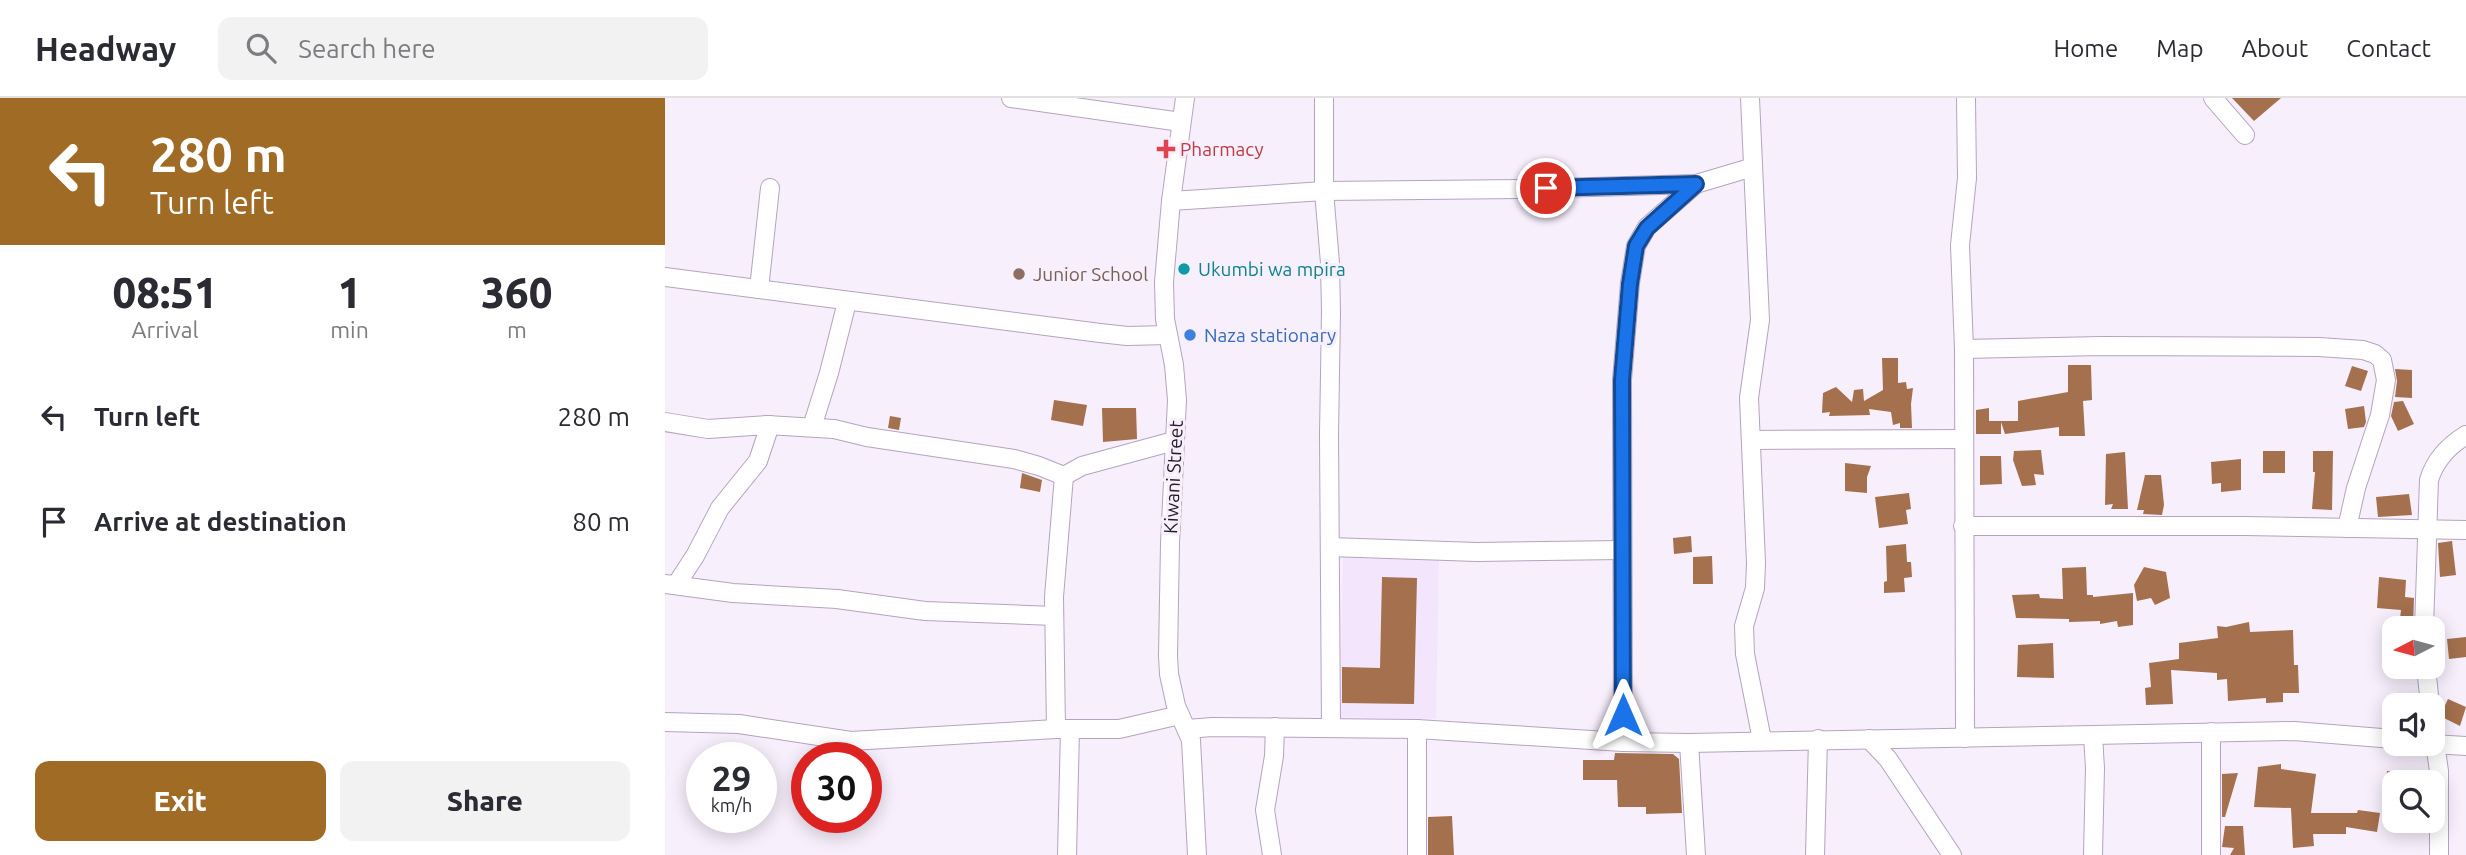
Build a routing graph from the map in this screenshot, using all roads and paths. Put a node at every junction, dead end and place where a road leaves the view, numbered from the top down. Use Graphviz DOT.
graph roads {
  1 [pos="1011,98"];
  2 [pos="1185,98"];
  3 [pos="1324,98"];
  4 [pos="1750,98"];
  5 [pos="1966,98"];
  6 [pos="2213,98"];
  7 [pos="1181,122"];
  8 [pos="2245,135"];
  9 [pos="1753,167"];
  10 [pos="1696,184"];
  11 [pos="771,188"];
  12 [pos="1324,191"];
  13 [pos="1171,201"];
  14 [pos="665,277"];
  15 [pos="759,289"];
  16 [pos="847,302"];
  17 [pos="1168,335"];
  18 [pos="1963,349"];
  19 [pos="665,422"];
  20 [pos="770,425"];
  21 [pos="812,426"];
  22 [pos="2466,435"];
  23 [pos="1963,439"];
  24 [pos="1751,440"];
  25 [pos="1174,441"];
  26 [pos="1064,476"];
  27 [pos="1963,526"];
  28 [pos="2347,528"];
  29 [pos="2426,529"];
  30 [pos="2466,530"];
  31 [pos="1331,547"];
  32 [pos="1622,550"];
  33 [pos="670,585"];
  34 [pos="1054,616"];
  35 [pos="2424,616"];
  36 [pos="1183,722"];
  37 [pos="665,723"];
  38 [pos="1275,727"];
  39 [pos="1331,727"];
  40 [pos="1063,729"];
  41 [pos="1417,729"];
  42 [pos="2211,732"];
  43 [pos="2093,736"];
  44 [pos="1965,738"];
  45 [pos="2382,738"];
  46 [pos="1818,739"];
  47 [pos="1869,739"];
  48 [pos="1762,740"];
  49 [pos="1623,742"];
  50 [pos="2445,742"];
  51 [pos="1689,743"];
  52 [pos="2466,746"];
  53 [pos="2436,756"];
  54 [pos="1067,855"];
  55 [pos="1197,855"];
  56 [pos="1272,855"];
  57 [pos="1417,855"];
  58 [pos="1696,855"];
  59 [pos="1815,855"];
  60 [pos="1952,855"];
  61 [pos="2093,855"];
  62 [pos="2211,855"];
  63 [pos="2439,855"];
  1 -- 7 [label="street"];
  2 -- 7 [label="street, Kiwani Street"];
  3 -- 12 [label="street"];
  4 -- 9 [label="street"];
  5 -- 18 [label="street"];
  6 -- 8 [label="street"];
  7 -- 13 [label="street, Kiwani Street"];
  9 -- 10 [label="street"];
  9 -- 24 [label="street"];
  10 -- 12 [label="street"];
  10 -- 32 [label="street"];
  11 -- 15 [label="street"];
  12 -- 13 [label="street"];
  12 -- 31 [label="street"];
  13 -- 17 [label="street, Kiwani Street"];
  14 -- 15 [label="street"];
  15 -- 16 [label="street"];
  16 -- 17 [label="street"];
  16 -- 21 [label="street"];
  17 -- 25 [label="street, Kiwani Street"];
  18 -- 23 [label="street"];
  18 -- 28 [label="street"];
  19 -- 20 [label="street"];
  20 -- 21 [label="street"];
  20 -- 33 [label="street"];
  21 -- 26 [label="street"];
  22 -- 29 [label="street"];
  23 -- 24 [label="street"];
  23 -- 27 [label="street"];
  24 -- 48 [label="street"];
  25 -- 26 [label="street"];
  25 -- 36 [label="street, Kiwani Street"];
  26 -- 34 [label="street"];
  27 -- 28 [label="street"];
  27 -- 44 [label="street"];
  28 -- 29 [label="street"];
  29 -- 30 [label="street"];
  29 -- 35 [label="street"];
  31 -- 32 [label="street"];
  31 -- 39 [label="street"];
  32 -- 49 [label="street"];
  33 -- 34 [label="street"];
  34 -- 40 [label="street"];
  36 -- 38 [label="street"];
  36 -- 40 [label="street"];
  36 -- 55 [label="street, Kiwani Street"];
  37 -- 40 [label="street"];
  38 -- 39 [label="street"];
  38 -- 56 [label="street"];
  39 -- 41 [label="street"];
  40 -- 54 [label="street"];
  41 -- 49 [label="street"];
  41 -- 57 [label="street"];
  42 -- 43 [label="street"];
  42 -- 45 [label="street"];
  42 -- 62 [label="street"];
  43 -- 44 [label="street"];
  43 -- 61 [label="street"];
  44 -- 47 [label="street"];
  46 -- 47 [label="street"];
  46 -- 48 [label="street"];
  46 -- 59 [label="street"];
  47 -- 60 [label="street"];
  48 -- 51 [label="street"];
  49 -- 51 [label="street"];
  50 -- 52 [label="street"];
  51 -- 58 [label="street"];
  53 -- 63 [label="street"];
}
